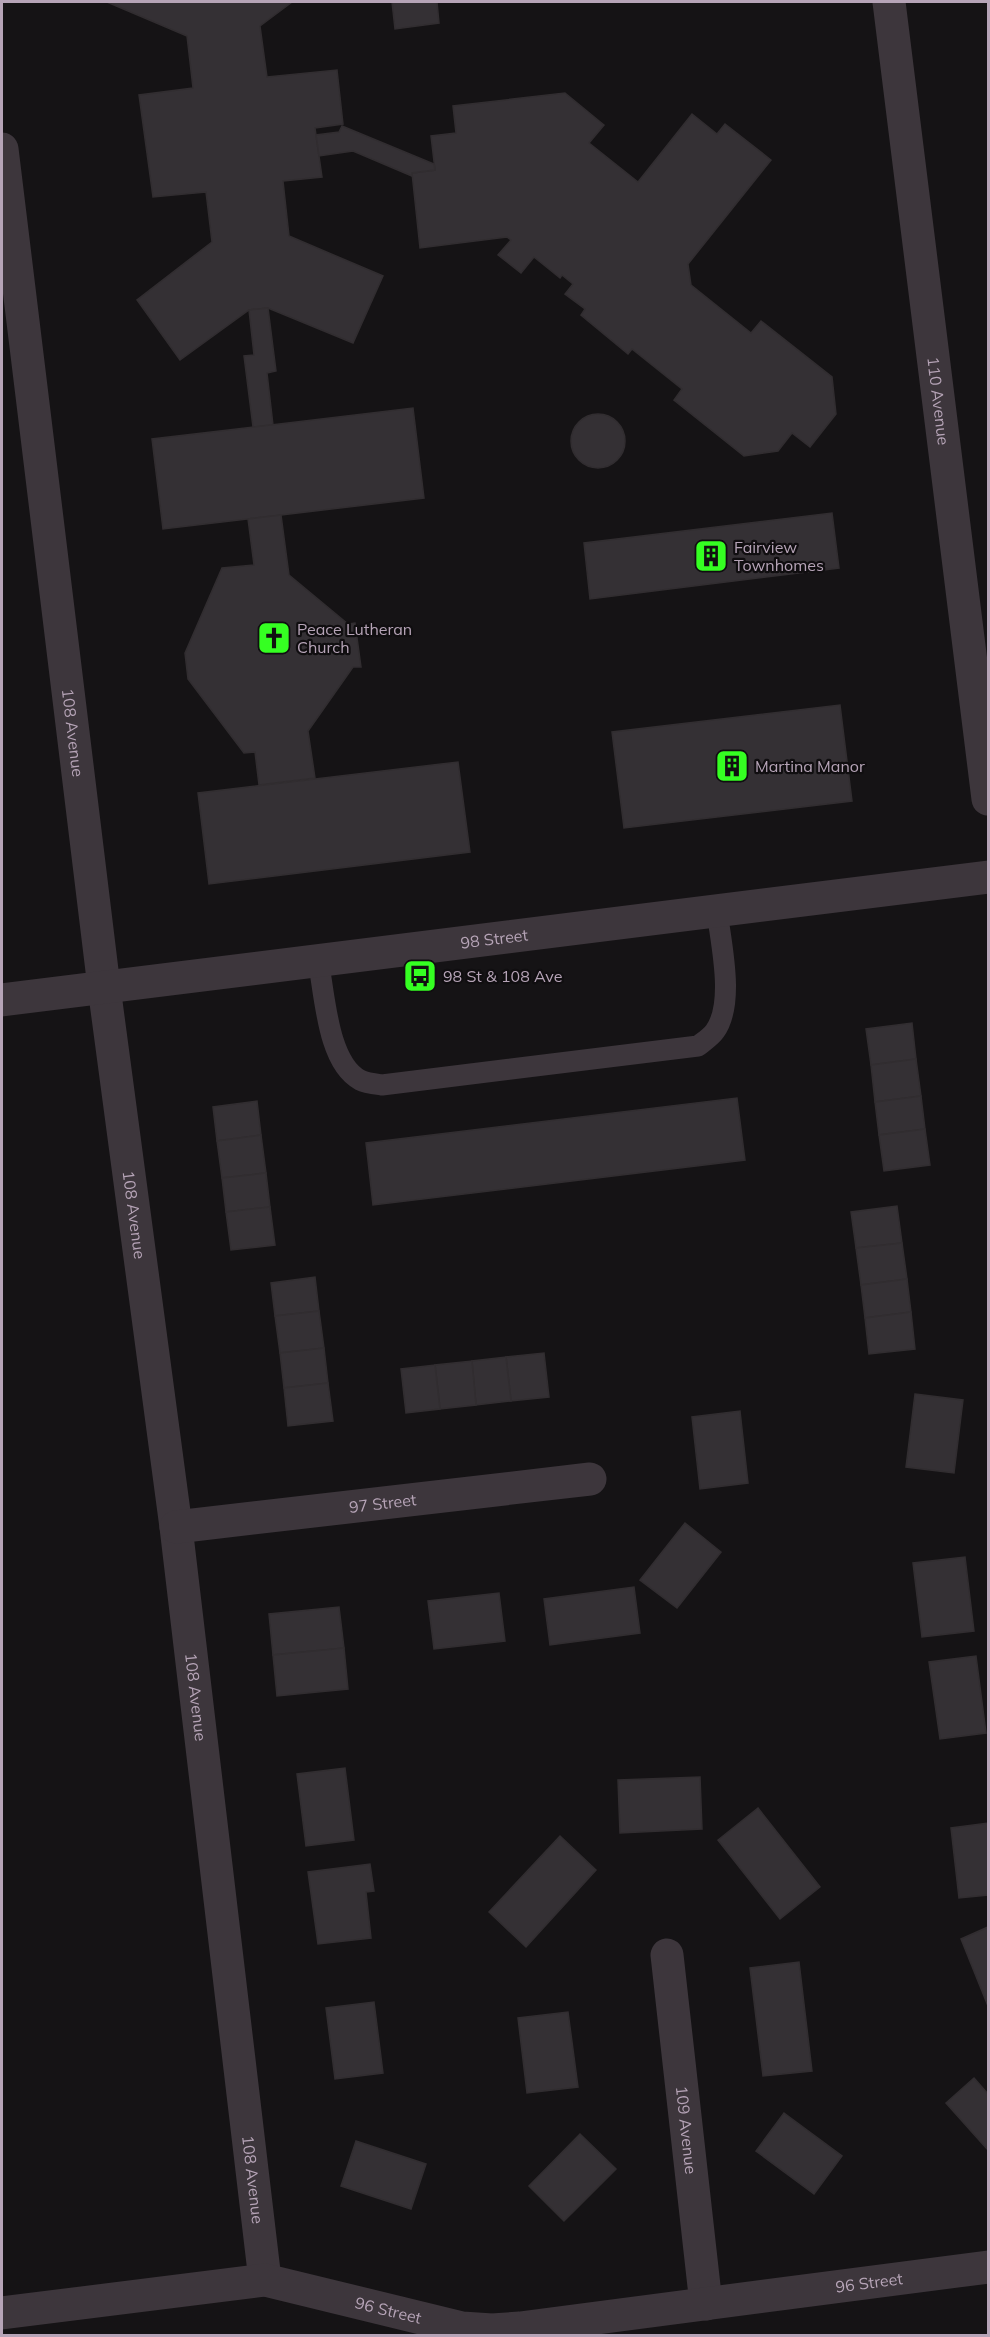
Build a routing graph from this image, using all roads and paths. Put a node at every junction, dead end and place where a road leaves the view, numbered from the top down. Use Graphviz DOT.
graph roads {
  1 [pos="890,2"];
  2 [pos="2,149"];
  3 [pos="988,799"];
  4 [pos="988,877"];
  5 [pos="717,911"];
  6 [pos="318,960"];
  7 [pos="104,987"];
  8 [pos="2,1000"];
  9 [pos="590,1479"];
  10 [pos="176,1527"];
  11 [pos="667,1955"];
  12 [pos="988,2268"];
  13 [pos="265,2280"];
  14 [pos="706,2304"];
  15 [pos="2,2313"];
  16 [pos="520,2332"];
  1 -- 3 [label="street, 110 Avenue"];
  2 -- 7 [label="street, 108 Avenue"];
  4 -- 5 [label="street, 98 Street"];
  5 -- 6 [label="street, 98 Street"];
  5 -- 6 [label="lane"];
  6 -- 7 [label="street, 98 Street"];
  7 -- 8 [label="street, 98 Street"];
  7 -- 10 [label="street, 108 Avenue"];
  9 -- 10 [label="street, 97 Street"];
  10 -- 13 [label="street, 108 Avenue"];
  11 -- 14 [label="street, 109 Avenue"];
  12 -- 14 [label="street, 96 Street"];
  13 -- 15 [label="street, 96 Street"];
  13 -- 16 [label="street, 96 Street"];
  14 -- 16 [label="street, 96 Street"];
}
